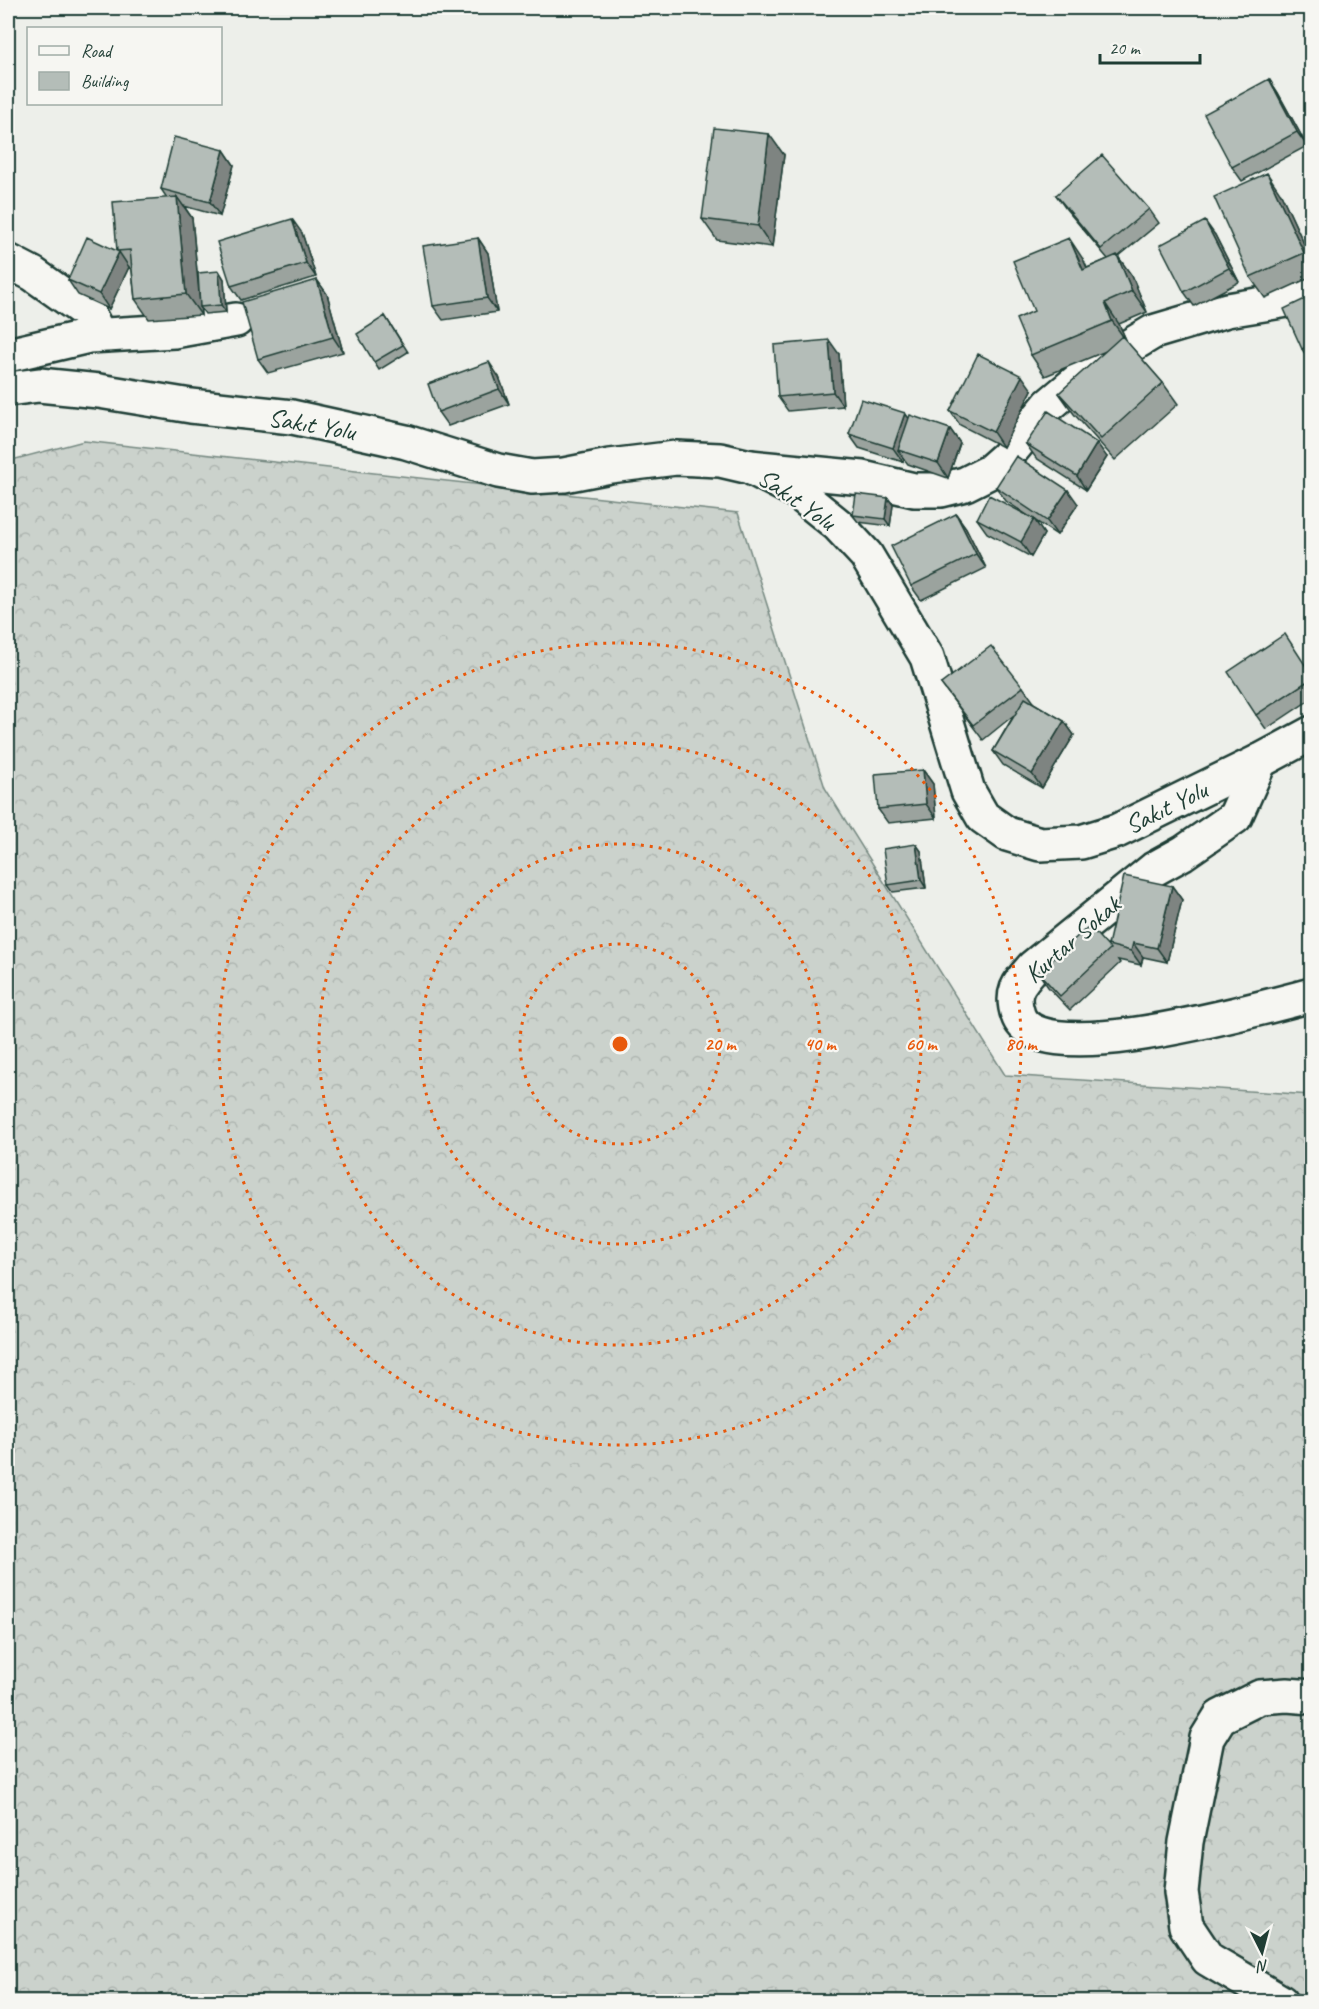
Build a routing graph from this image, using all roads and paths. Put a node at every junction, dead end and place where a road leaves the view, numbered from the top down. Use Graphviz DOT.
graph roads {
  1 [pos="8,261"];
  2 [pos="1311,296"];
  3 [pos="236,320"];
  4 [pos="99,335"];
  5 [pos="8,355"];
  6 [pos="8,389"];
  7 [pos="750,466"];
  8 [pos="1311,733"];
  9 [pos="1260,761"];
  10 [pos="1311,995"];
  11 [pos="1311,1697"];
  12 [pos="1281,2001"];
  1 -- 4 [label="street"];
  2 -- 7 [label="street"];
  3 -- 4 [label="street"];
  4 -- 5 [label="street"];
  6 -- 7 [label="street, Sakıt Yolu"];
  7 -- 9 [label="street, Sakıt Yolu"];
  8 -- 9 [label="street, Sakıt Yolu"];
  9 -- 10 [label="street, Kurtar Sokak"];
  11 -- 12 [label="street"];
}
